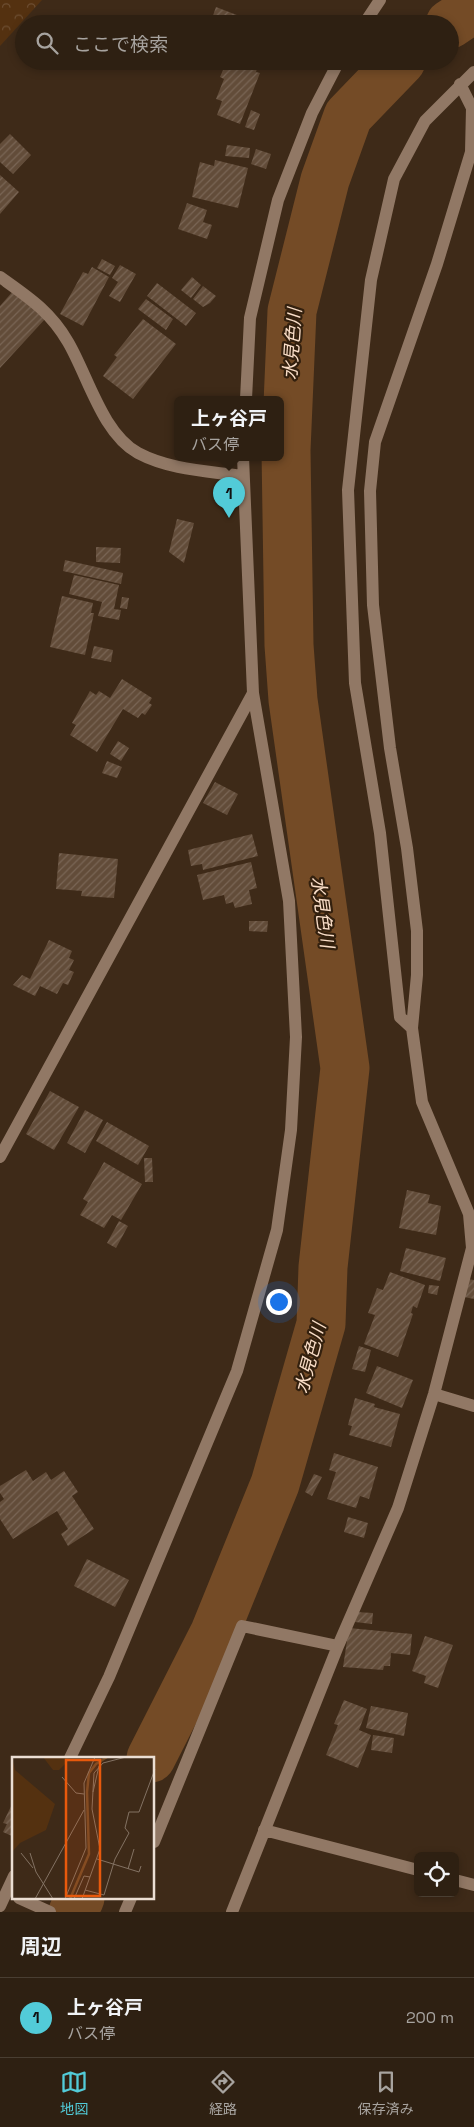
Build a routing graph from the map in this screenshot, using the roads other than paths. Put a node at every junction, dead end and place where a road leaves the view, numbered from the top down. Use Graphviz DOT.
graph roads {
  1 [pos="380,0"];
  2 [pos="370,15"];
  3 [pos="334,70"];
  4 [pos="474,72"];
  5 [pos="460,84"];
  6 [pos="0,277"];
  7 [pos="246,396"];
  8 [pos="243,461"];
  9 [pos="242,476"];
  10 [pos="253,693"];
  11 [pos="412,1028"];
  12 [pos="0,1157"];
  13 [pos="434,1394"];
  14 [pos="474,1406"];
  15 [pos="338,1646"];
  16 [pos="70,1757"];
  17 [pos="264,1830"];
  18 [pos="155,1840"];
  19 [pos="414,1869"];
  20 [pos="459,1881"];
  21 [pos="474,1885"];
  22 [pos="10,1894"];
  23 [pos="130,1900"];
  24 [pos="24,1901"];
  25 [pos="0,1906"];
  26 [pos="50,1912"];
  27 [pos="125,1912"];
  28 [pos="232,1912"];
  1 -- 2 [label="street"];
  3 -- 7 [label="street"];
  4 -- 5 [label="street"];
  5 -- 11 [label="street"];
  5 -- 11 [label="street"];
  6 -- 9 [label="street"];
  8 -- 9 [label="street"];
  9 -- 10 [label="street"];
  10 -- 12 [label="street"];
  10 -- 16 [label="street"];
  11 -- 13 [label="street"];
  13 -- 14 [label="street"];
  13 -- 15 [label="street"];
  15 -- 17 [label="street"];
  15 -- 18 [label="street"];
  17 -- 19 [label="street"];
  17 -- 28 [label="street"];
  20 -- 21 [label="street"];
  22 -- 25 [label="street"];
  23 -- 27 [label="street"];
  24 -- 26 [label="street"];
}
